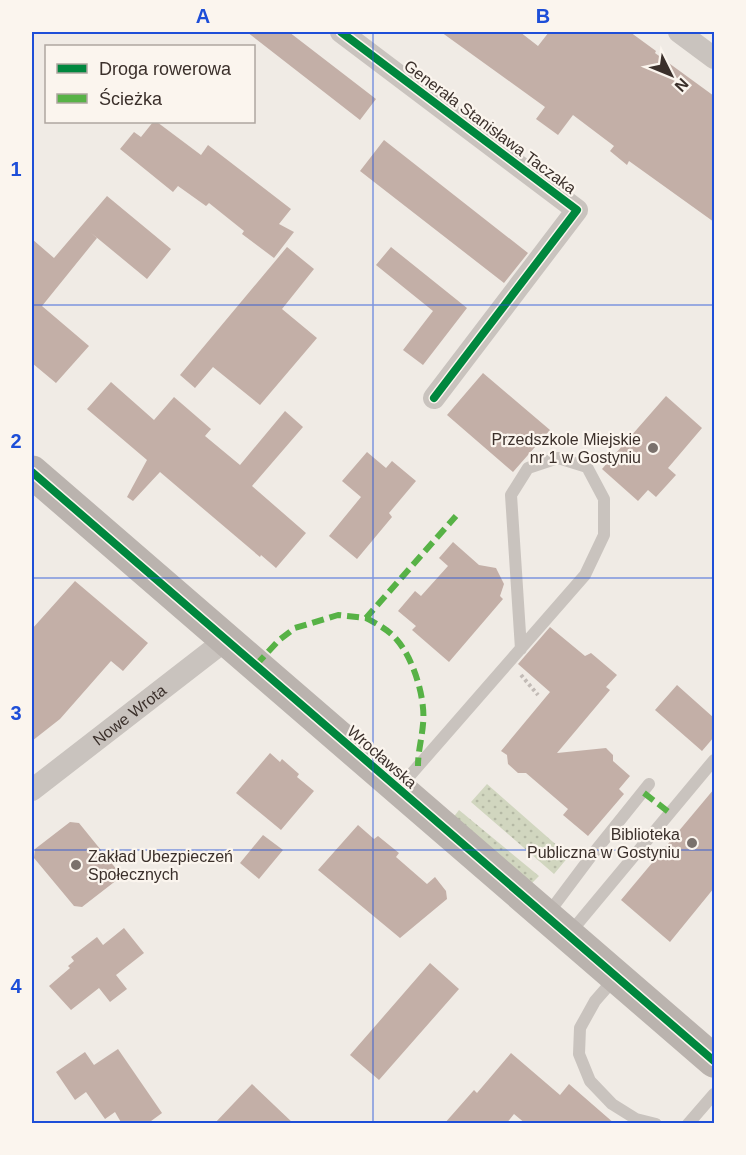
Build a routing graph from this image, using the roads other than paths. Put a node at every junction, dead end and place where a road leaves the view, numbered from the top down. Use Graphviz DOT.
graph roads {
  1 [pos="341,32"];
  2 [pos="679,32"];
  3 [pos="714,58"];
  4 [pos="434,398"];
  5 [pos="32,472"];
  6 [pos="227,639"];
  7 [pos="521,650"];
  8 [pos="714,760"];
  9 [pos="650,784"];
  10 [pos="398,789"];
  11 [pos="32,790"];
  12 [pos="558,926"];
  13 [pos="617,976"];
  14 [pos="714,1061"];
  15 [pos="714,1094"];
  16 [pos="656,1124"];
  17 [pos="688,1124"];
  1 -- 4 [label="street, Generała Stanisława Taczaka"];
  2 -- 3 [label="street"];
  5 -- 6 [label="street, Wrocławska"];
  6 -- 10 [label="street, Wrocławska"];
  6 -- 11 [label="street, Nowe Wrota"];
  7 -- 7 [label="lane"];
  7 -- 10 [label="lane"];
  8 -- 12 [label="lane"];
  9 -- 12 [label="lane"];
  10 -- 12 [label="street, Wrocławska"];
  12 -- 13 [label="street, Wrocławska"];
  13 -- 14 [label="street, Wrocławska"];
  13 -- 16 [label="lane"];
  15 -- 17 [label="lane"];
}
